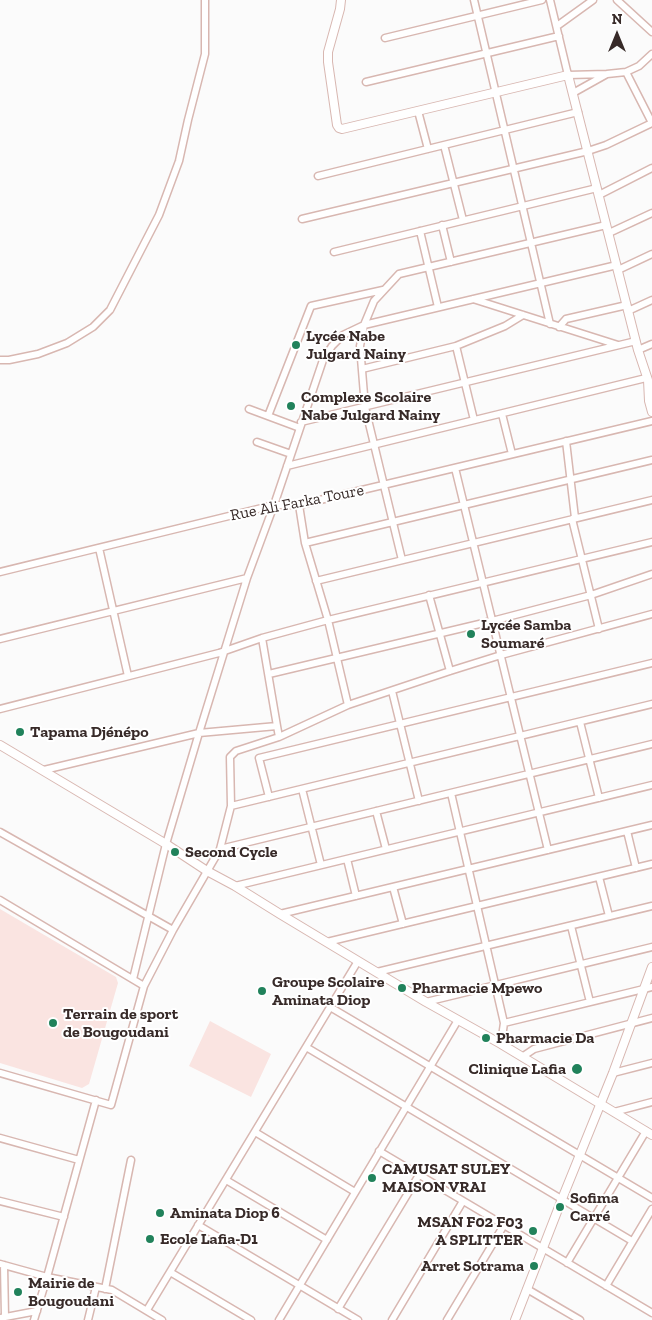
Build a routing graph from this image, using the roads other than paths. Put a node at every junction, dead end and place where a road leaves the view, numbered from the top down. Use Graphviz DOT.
graph roads {
  1 [pos="205,0"];
  2 [pos="340,0"];
  3 [pos="474,0"];
  4 [pos="542,0"];
  5 [pos="550,0"];
  6 [pos="592,0"];
  7 [pos="617,0"];
  8 [pos="478,15"];
  9 [pos="557,26"];
  10 [pos="652,32"];
  11 [pos="559,36"];
  12 [pos="385,38"];
  13 [pos="487,53"];
  14 [pos="652,54"];
  15 [pos="626,72"];
  16 [pos="607,74"];
  17 [pos="568,75"];
  18 [pos="366,82"];
  19 [pos="496,92"];
  20 [pos="573,93"];
  21 [pos="418,111"];
  22 [pos="578,112"];
  23 [pos="652,123"];
  24 [pos="505,130"];
  25 [pos="444,145"];
  26 [pos="428,149"];
  27 [pos="588,151"];
  28 [pos="514,168"];
  29 [pos="652,168"];
  30 [pos="318,176"];
  31 [pos="453,183"];
  32 [pos="598,192"];
  33 [pos="523,206"];
  34 [pos="652,213"];
  35 [pos="302,219"];
  36 [pos="463,220"];
  37 [pos="606,224"];
  38 [pos="442,225"];
  39 [pos="420,231"];
  40 [pos="609,233"];
  41 [pos="531,243"];
  42 [pos="334,252"];
  43 [pos="652,254"];
  44 [pos="451,262"];
  45 [pos="429,267"];
  46 [pos="617,268"];
  47 [pos="541,283"];
  48 [pos="384,290"];
  49 [pos="472,299"];
  50 [pos="652,300"];
  51 [pos="438,307"];
  52 [pos="628,308"];
  53 [pos="523,315"];
  54 [pos="364,324"];
  55 [pos="550,324"];
  56 [pos="559,326"];
  57 [pos="636,341"];
  58 [pos="652,344"];
  59 [pos="619,345"];
  60 [pos="456,346"];
  61 [pos="638,350"];
  62 [pos="0,360"];
  63 [pos="362,369"];
  64 [pos="649,380"];
  65 [pos="465,383"];
  66 [pos="652,392"];
  67 [pos="651,406"];
  68 [pos="365,407"];
  69 [pos="249,409"];
  70 [pos="502,414"];
  71 [pos="268,416"];
  72 [pos="474,420"];
  73 [pos="652,421"];
  74 [pos="300,425"];
  75 [pos="566,441"];
  76 [pos="257,442"];
  77 [pos="374,444"];
  78 [pos="291,454"];
  79 [pos="512,454"];
  80 [pos="652,460"];
  81 [pos="287,466"];
  82 [pos="455,468"];
  83 [pos="570,479"];
  84 [pos="384,485"];
  85 [pos="651,502"];
  86 [pos="274,505"];
  87 [pos="299,505"];
  88 [pos="464,505"];
  89 [pos="573,519"];
  90 [pos="393,522"];
  91 [pos="652,542"];
  92 [pos="305,543"];
  93 [pos="473,543"];
  94 [pos="99,548"];
  95 [pos="582,558"];
  96 [pos="402,560"];
  97 [pos="0,572"];
  98 [pos="652,574"];
  99 [pos="247,578"];
  100 [pos="316,581"];
  101 [pos="483,582"];
  102 [pos="429,595"];
  103 [pos="591,595"];
  104 [pos="113,611"];
  105 [pos="652,614"];
  106 [pos="328,620"];
  107 [pos="492,621"];
  108 [pos="599,629"];
  109 [pos="439,633"];
  110 [pos="262,638"];
  111 [pos="0,639"];
  112 [pos="224,651"];
  113 [pos="501,655"];
  114 [pos="337,658"];
  115 [pos="652,663"];
  116 [pos="450,671"];
  117 [pos="269,674"];
  118 [pos="128,676"];
  119 [pos="392,690"];
  120 [pos="511,697"];
  121 [pos="652,704"];
  122 [pos="348,705"];
  123 [pos="0,709"];
  124 [pos="580,722"];
  125 [pos="400,724"];
  126 [pos="277,726"];
  127 [pos="199,732"];
  128 [pos="521,736"];
  129 [pos="278,737"];
  130 [pos="652,744"];
  131 [pos="0,745"];
  132 [pos="590,760"];
  133 [pos="410,763"];
  134 [pos="44,770"];
  135 [pos="530,774"];
  136 [pos="652,785"];
  137 [pos="302,789"];
  138 [pos="451,793"];
  139 [pos="268,797"];
  140 [pos="599,798"];
  141 [pos="419,801"];
  142 [pos="231,806"];
  143 [pos="376,811"];
  144 [pos="539,812"];
  145 [pos="652,824"];
  146 [pos="312,827"];
  147 [pos="627,830"];
  148 [pos="0,832"];
  149 [pos="460,832"];
  150 [pos="166,844"];
  151 [pos="220,849"];
  152 [pos="386,849"];
  153 [pos="548,850"];
  154 [pos="347,859"];
  155 [pos="652,864"];
  156 [pos="321,865"];
  157 [pos="636,868"];
  158 [pos="468,869"];
  159 [pos="207,871"];
  160 [pos="599,877"];
  161 [pos="235,886"];
  162 [pos="393,887"];
  163 [pos="356,896"];
  164 [pos="0,900"];
  165 [pos="477,906"];
  166 [pos="652,906"];
  167 [pos="280,914"];
  168 [pos="148,916"];
  169 [pos="609,916"];
  170 [pos="402,924"];
  171 [pos="571,926"];
  172 [pos="173,930"];
  173 [pos="327,942"];
  174 [pos="486,946"];
  175 [pos="652,947"];
  176 [pos="358,961"];
  177 [pos="581,964"];
  178 [pos="652,967"];
  179 [pos="378,972"];
  180 [pos="133,979"];
  181 [pos="495,985"];
  182 [pos="144,986"];
  183 [pos="648,988"];
  184 [pos="426,1002"];
  185 [pos="590,1002"];
  186 [pos="330,1007"];
  187 [pos="652,1018"];
  188 [pos="458,1020"];
  189 [pos="504,1022"];
  190 [pos="631,1023"];
  191 [pos="501,1044"];
  192 [pos="306,1047"];
  193 [pos="522,1057"];
  194 [pos="652,1063"];
  195 [pos="430,1066"];
  196 [pos="0,1073"];
  197 [pos="613,1073"];
  198 [pos="96,1100"];
  199 [pos="652,1102"];
  200 [pos="600,1104"];
  201 [pos="406,1107"];
  202 [pos="614,1112"];
  203 [pos="255,1132"];
  204 [pos="649,1133"];
  205 [pos="0,1138"];
  206 [pos="379,1151"];
  207 [pos="580,1155"];
  208 [pos="80,1160"];
  209 [pos="131,1160"];
  210 [pos="419,1175"];
  211 [pos="618,1178"];
  212 [pos="226,1180"];
  213 [pos="355,1192"];
  214 [pos="652,1198"];
  215 [pos="562,1199"];
  216 [pos="0,1200"];
  217 [pos="463,1201"];
  218 [pos="652,1209"];
  219 [pos="64,1218"];
  220 [pos="594,1218"];
  221 [pos="198,1225"];
  222 [pos="504,1225"];
  223 [pos="327,1240"];
  224 [pos="632,1241"];
  225 [pos="543,1249"];
  226 [pos="567,1263"];
  227 [pos="2,1265"];
  228 [pos="170,1272"];
  229 [pos="47,1277"];
  230 [pos="300,1286"];
  231 [pos="606,1286"];
  232 [pos="96,1287"];
  233 [pos="105,1289"];
  234 [pos="527,1289"];
  235 [pos="338,1309"];
  236 [pos="147,1310"];
  237 [pos="37,1311"];
  238 [pos="652,1314"];
  239 [pos="2,1317"];
  240 [pos="154,1318"];
  241 [pos="449,1319"];
  242 [pos="34,1320"];
  243 [pos="88,1320"];
  244 [pos="162,1320"];
  245 [pos="251,1320"];
  246 [pos="279,1320"];
  247 [pos="358,1320"];
  248 [pos="392,1320"];
  249 [pos="515,1320"];
  250 [pos="580,1320"];
  1 -- 62 [label="street"];
  2 -- 21 [label="street"];
  3 -- 8 [label="street"];
  4 -- 8 [label="street"];
  5 -- 9 [label="street"];
  6 -- 9 [label="street"];
  7 -- 10 [label="street"];
  8 -- 12 [label="street"];
  8 -- 13 [label="street"];
  9 -- 11 [label="street"];
  11 -- 13 [label="street"];
  11 -- 17 [label="street"];
  13 -- 18 [label="street"];
  13 -- 19 [label="street"];
  14 -- 15 [label="street"];
  15 -- 16 [label="street"];
  15 -- 23 [label="street"];
  16 -- 17 [label="street"];
  16 -- 20 [label="street"];
  17 -- 19 [label="street"];
  17 -- 20 [label="street"];
  19 -- 21 [label="street"];
  19 -- 24 [label="street"];
  20 -- 22 [label="street"];
  21 -- 26 [label="street"];
  22 -- 24 [label="street"];
  22 -- 27 [label="street"];
  23 -- 27 [label="street"];
  24 -- 25 [label="street"];
  24 -- 28 [label="street"];
  25 -- 26 [label="street"];
  25 -- 31 [label="street"];
  26 -- 30 [label="street"];
  27 -- 28 [label="street"];
  27 -- 32 [label="street"];
  28 -- 31 [label="street"];
  28 -- 33 [label="street"];
  29 -- 32 [label="street"];
  31 -- 35 [label="street"];
  31 -- 36 [label="street"];
  32 -- 33 [label="street"];
  32 -- 37 [label="street"];
  33 -- 36 [label="street"];
  33 -- 41 [label="street"];
  34 -- 40 [label="street"];
  36 -- 38 [label="street"];
  37 -- 40 [label="street"];
  37 -- 41 [label="street"];
  38 -- 39 [label="street"];
  38 -- 44 [label="street"];
  39 -- 42 [label="street"];
  39 -- 45 [label="street"];
  40 -- 46 [label="street"];
  41 -- 44 [label="street"];
  41 -- 47 [label="street"];
  43 -- 46 [label="street"];
  44 -- 45 [label="street"];
  45 -- 48 [label="street"];
  45 -- 51 [label="street"];
  46 -- 47 [label="street"];
  46 -- 52 [label="street"];
  47 -- 49 [label="street"];
  47 -- 55 [label="street"];
  48 -- 54 [label="street"];
  48 -- 71 [label="street"];
  49 -- 51 [label="street"];
  49 -- 53 [label="street"];
  50 -- 52 [label="street"];
  51 -- 54 [label="street"];
  52 -- 56 [label="street"];
  52 -- 57 [label="street"];
  53 -- 55 [label="street"];
  53 -- 60 [label="street"];
  54 -- 63 [label="street"];
  54 -- 74 [label="street"];
  55 -- 56 [label="street"];
  56 -- 59 [label="street"];
  57 -- 59 [label="street"];
  57 -- 61 [label="street"];
  58 -- 61 [label="street"];
  59 -- 65 [label="street"];
  60 -- 63 [label="street"];
  60 -- 65 [label="street"];
  61 -- 64 [label="street"];
  63 -- 68 [label="street"];
  64 -- 67 [label="street"];
  64 -- 70 [label="street"];
  65 -- 68 [label="street"];
  65 -- 72 [label="street"];
  66 -- 67 [label="street"];
  68 -- 74 [label="street"];
  68 -- 77 [label="street"];
  69 -- 71 [label="street"];
  70 -- 72 [label="street"];
  70 -- 79 [label="street"];
  71 -- 74 [label="street"];
  72 -- 77 [label="street"];
  73 -- 75 [label="street, Rue Ali Farka Toure"];
  74 -- 78 [label="street"];
  75 -- 79 [label="street, Rue Ali Farka Toure"];
  75 -- 83 [label="street"];
  76 -- 78 [label="street"];
  77 -- 81 [label="street"];
  77 -- 84 [label="street"];
  78 -- 81 [label="street"];
  79 -- 82 [label="street, Rue Ali Farka Toure"];
  80 -- 83 [label="street"];
  81 -- 86 [label="street"];
  82 -- 84 [label="street, Rue Ali Farka Toure"];
  82 -- 88 [label="street"];
  83 -- 88 [label="street"];
  83 -- 89 [label="street"];
  84 -- 87 [label="street, Rue Ali Farka Toure"];
  84 -- 90 [label="street"];
  85 -- 89 [label="street"];
  86 -- 87 [label="street, Rue Ali Farka Toure"];
  86 -- 94 [label="street, Rue Ali Farka Toure"];
  86 -- 99 [label="street"];
  87 -- 92 [label="street"];
  88 -- 90 [label="street"];
  88 -- 93 [label="street"];
  89 -- 93 [label="street"];
  89 -- 95 [label="street"];
  90 -- 92 [label="street"];
  90 -- 96 [label="street"];
  91 -- 95 [label="street"];
  92 -- 100 [label="street"];
  93 -- 96 [label="street"];
  93 -- 101 [label="street"];
  94 -- 97 [label="street, Rue Ali Farka Toure"];
  94 -- 104 [label="street"];
  95 -- 101 [label="street"];
  95 -- 103 [label="street"];
  96 -- 100 [label="street"];
  98 -- 103 [label="street"];
  99 -- 104 [label="street"];
  99 -- 112 [label="street"];
  100 -- 106 [label="street"];
  101 -- 102 [label="street"];
  101 -- 107 [label="street"];
  102 -- 106 [label="street"];
  102 -- 109 [label="street"];
  103 -- 107 [label="street"];
  103 -- 108 [label="street"];
  104 -- 111 [label="street"];
  104 -- 118 [label="street"];
  105 -- 108 [label="street"];
  106 -- 110 [label="street"];
  106 -- 114 [label="street"];
  107 -- 109 [label="street"];
  107 -- 113 [label="street"];
  108 -- 113 [label="street"];
  109 -- 114 [label="street"];
  109 -- 116 [label="street"];
  110 -- 112 [label="street"];
  110 -- 117 [label="street"];
  112 -- 118 [label="street"];
  112 -- 127 [label="street"];
  113 -- 116 [label="street"];
  113 -- 120 [label="street"];
  114 -- 117 [label="street"];
  114 -- 122 [label="street"];
  115 -- 120 [label="street"];
  116 -- 119 [label="street"];
  117 -- 126 [label="street"];
  118 -- 123 [label="street"];
  119 -- 122 [label="street"];
  119 -- 125 [label="street"];
  120 -- 125 [label="street"];
  120 -- 128 [label="street"];
  121 -- 124 [label="street"];
  122 -- 129 [label="street"];
  124 -- 128 [label="street"];
  124 -- 132 [label="street"];
  125 -- 133 [label="street"];
  125 -- 139 [label="street"];
  126 -- 127 [label="street"];
  126 -- 129 [label="street"];
  127 -- 134 [label="street"];
  127 -- 150 [label="street"];
  128 -- 133 [label="street"];
  128 -- 135 [label="street"];
  129 -- 142 [label="street"];
  130 -- 132 [label="street"];
  131 -- 134 [label="street"];
  132 -- 135 [label="street"];
  132 -- 140 [label="street"];
  133 -- 137 [label="street"];
  133 -- 141 [label="street"];
  134 -- 150 [label="street"];
  135 -- 138 [label="street"];
  135 -- 144 [label="street"];
  136 -- 140 [label="street"];
  137 -- 139 [label="street"];
  137 -- 146 [label="street"];
  138 -- 141 [label="street"];
  138 -- 149 [label="street"];
  139 -- 142 [label="street"];
  140 -- 144 [label="street"];
  141 -- 143 [label="street"];
  142 -- 151 [label="street"];
  143 -- 146 [label="street"];
  143 -- 152 [label="street"];
  144 -- 149 [label="street"];
  144 -- 153 [label="street"];
  145 -- 147 [label="street"];
  146 -- 151 [label="street"];
  146 -- 156 [label="street"];
  147 -- 153 [label="street"];
  147 -- 157 [label="street"];
  148 -- 168 [label="street"];
  149 -- 152 [label="street"];
  149 -- 158 [label="street"];
  150 -- 159 [label="street"];
  150 -- 168 [label="street"];
  151 -- 159 [label="street"];
  152 -- 154 [label="street"];
  153 -- 158 [label="street"];
  154 -- 156 [label="street"];
  154 -- 163 [label="street"];
  155 -- 157 [label="street"];
  156 -- 161 [label="street"];
  157 -- 160 [label="street"];
  158 -- 162 [label="street"];
  158 -- 165 [label="street"];
  159 -- 161 [label="street"];
  159 -- 172 [label="street"];
  160 -- 165 [label="street"];
  160 -- 169 [label="street"];
  161 -- 167 [label="street"];
  162 -- 163 [label="street"];
  162 -- 170 [label="street"];
  163 -- 167 [label="street"];
  164 -- 180 [label="street"];
  165 -- 170 [label="street"];
  165 -- 174 [label="street"];
  166 -- 169 [label="street"];
  167 -- 173 [label="street"];
  168 -- 172 [label="street"];
  168 -- 180 [label="street"];
  169 -- 171 [label="street"];
  170 -- 173 [label="street"];
  171 -- 174 [label="street"];
  171 -- 177 [label="street"];
  172 -- 182 [label="street"];
  173 -- 176 [label="street"];
  174 -- 179 [label="street"];
  174 -- 181 [label="street"];
  175 -- 177 [label="street"];
  176 -- 179 [label="street"];
  176 -- 186 [label="street"];
  177 -- 181 [label="street"];
  177 -- 185 [label="street"];
  178 -- 183 [label="street"];
  179 -- 184 [label="street"];
  180 -- 182 [label="street"];
  181 -- 184 [label="street"];
  181 -- 189 [label="street"];
  182 -- 198 [label="street"];
  183 -- 185 [label="street"];
  183 -- 190 [label="street"];
  184 -- 188 [label="street"];
  185 -- 189 [label="street"];
  186 -- 192 [label="street"];
  186 -- 195 [label="street"];
  187 -- 190 [label="street"];
  188 -- 191 [label="street"];
  188 -- 195 [label="street"];
  189 -- 191 [label="street"];
  190 -- 193 [label="street"];
  190 -- 197 [label="street"];
  191 -- 193 [label="street"];
  192 -- 201 [label="street"];
  192 -- 203 [label="street"];
  193 -- 200 [label="street"];
  194 -- 197 [label="street"];
  195 -- 201 [label="street"];
  195 -- 207 [label="street"];
  196 -- 198 [label="street"];
  197 -- 200 [label="street"];
  198 -- 208 [label="street"];
  199 -- 202 [label="street"];
  200 -- 202 [label="street"];
  200 -- 207 [label="street"];
  201 -- 206 [label="street"];
  201 -- 215 [label="street"];
  202 -- 204 [label="street"];
  203 -- 212 [label="street"];
  203 -- 213 [label="street"];
  204 -- 211 [label="street"];
  205 -- 208 [label="street"];
  206 -- 210 [label="street"];
  206 -- 213 [label="street"];
  207 -- 211 [label="street"];
  207 -- 215 [label="street"];
  208 -- 219 [label="street"];
  209 -- 233 [label="street"];
  210 -- 217 [label="street"];
  210 -- 235 [label="street"];
  211 -- 214 [label="street"];
  211 -- 220 [label="street"];
  212 -- 221 [label="street"];
  212 -- 223 [label="street"];
  213 -- 223 [label="street"];
  215 -- 220 [label="street"];
  215 -- 225 [label="street"];
  216 -- 219 [label="street"];
  217 -- 222 [label="street"];
  217 -- 248 [label="street"];
  218 -- 224 [label="street"];
  219 -- 229 [label="street"];
  220 -- 224 [label="street"];
  220 -- 226 [label="street"];
  221 -- 228 [label="street"];
  221 -- 230 [label="street"];
  222 -- 225 [label="street"];
  222 -- 241 [label="street"];
  223 -- 230 [label="street"];
  224 -- 231 [label="street"];
  225 -- 226 [label="street"];
  225 -- 234 [label="street"];
  226 -- 231 [label="street"];
  227 -- 229 [label="street"];
  227 -- 239 [label="street"];
  228 -- 236 [label="street"];
  228 -- 245 [label="street"];
  229 -- 232 [label="street"];
  229 -- 237 [label="street"];
  230 -- 235 [label="street"];
  230 -- 246 [label="street"];
  231 -- 238 [label="street"];
  232 -- 233 [label="street"];
  232 -- 243 [label="street"];
  233 -- 236 [label="street"];
  234 -- 249 [label="street"];
  234 -- 250 [label="street"];
  235 -- 247 [label="street"];
  236 -- 240 [label="street"];
  237 -- 239 [label="street"];
  237 -- 242 [label="street"];
  240 -- 244 [label="street"];
}
